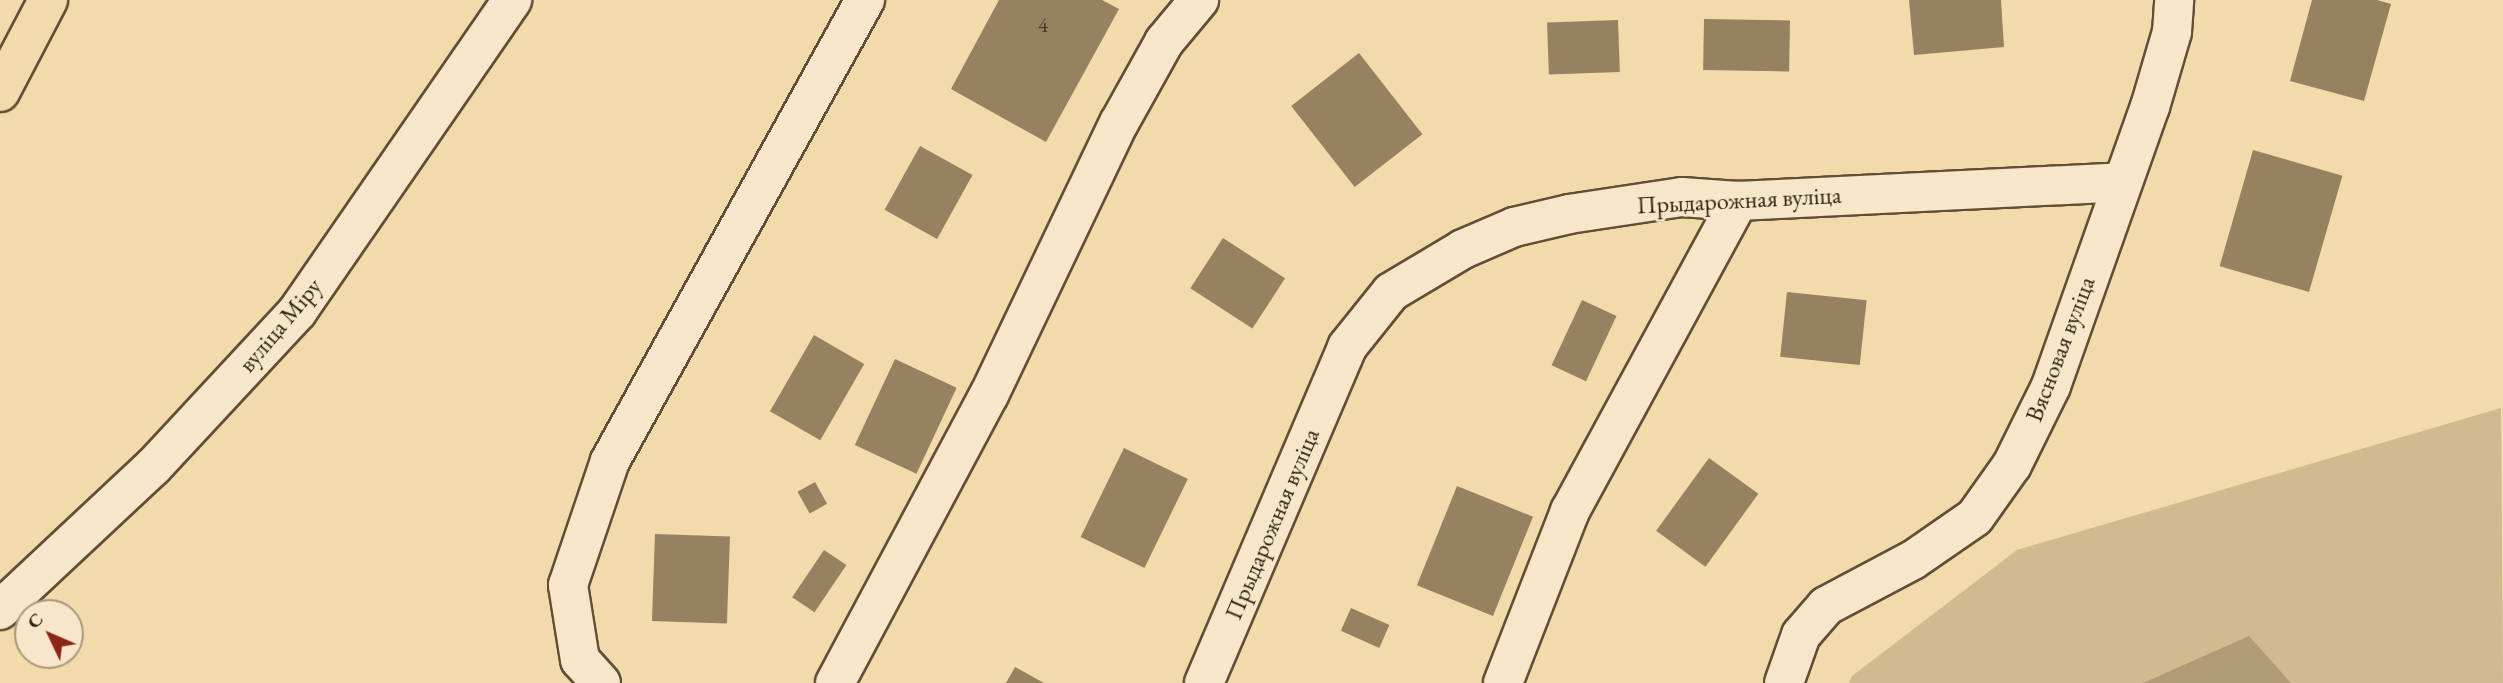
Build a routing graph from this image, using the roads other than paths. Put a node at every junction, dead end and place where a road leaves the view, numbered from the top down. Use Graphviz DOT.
graph roads {
  1 [pos="48,0"];
  2 [pos="512,0"];
  3 [pos="865,0"];
  4 [pos="1199,0"];
  5 [pos="2174,0"];
  6 [pos="0,92"];
  7 [pos="2122,182"];
  8 [pos="1738,201"];
  9 [pos="0,610"];
  10 [pos="601,683"];
  11 [pos="835,683"];
  12 [pos="1204,683"];
  13 [pos="1503,683"];
  14 [pos="1784,683"];
  1 -- 6 [label="highway"];
  2 -- 9 [label="street, вуліца Міру"];
  3 -- 10 [label="street"];
  4 -- 11 [label="street"];
  5 -- 7 [label="street, Вясновая вуліца"];
  7 -- 8 [label="street, Прыдарожная вуліца"];
  7 -- 14 [label="street, Вясновая вуліца"];
  8 -- 12 [label="street, Прыдарожная вуліца"];
  8 -- 13 [label="street"];
}
